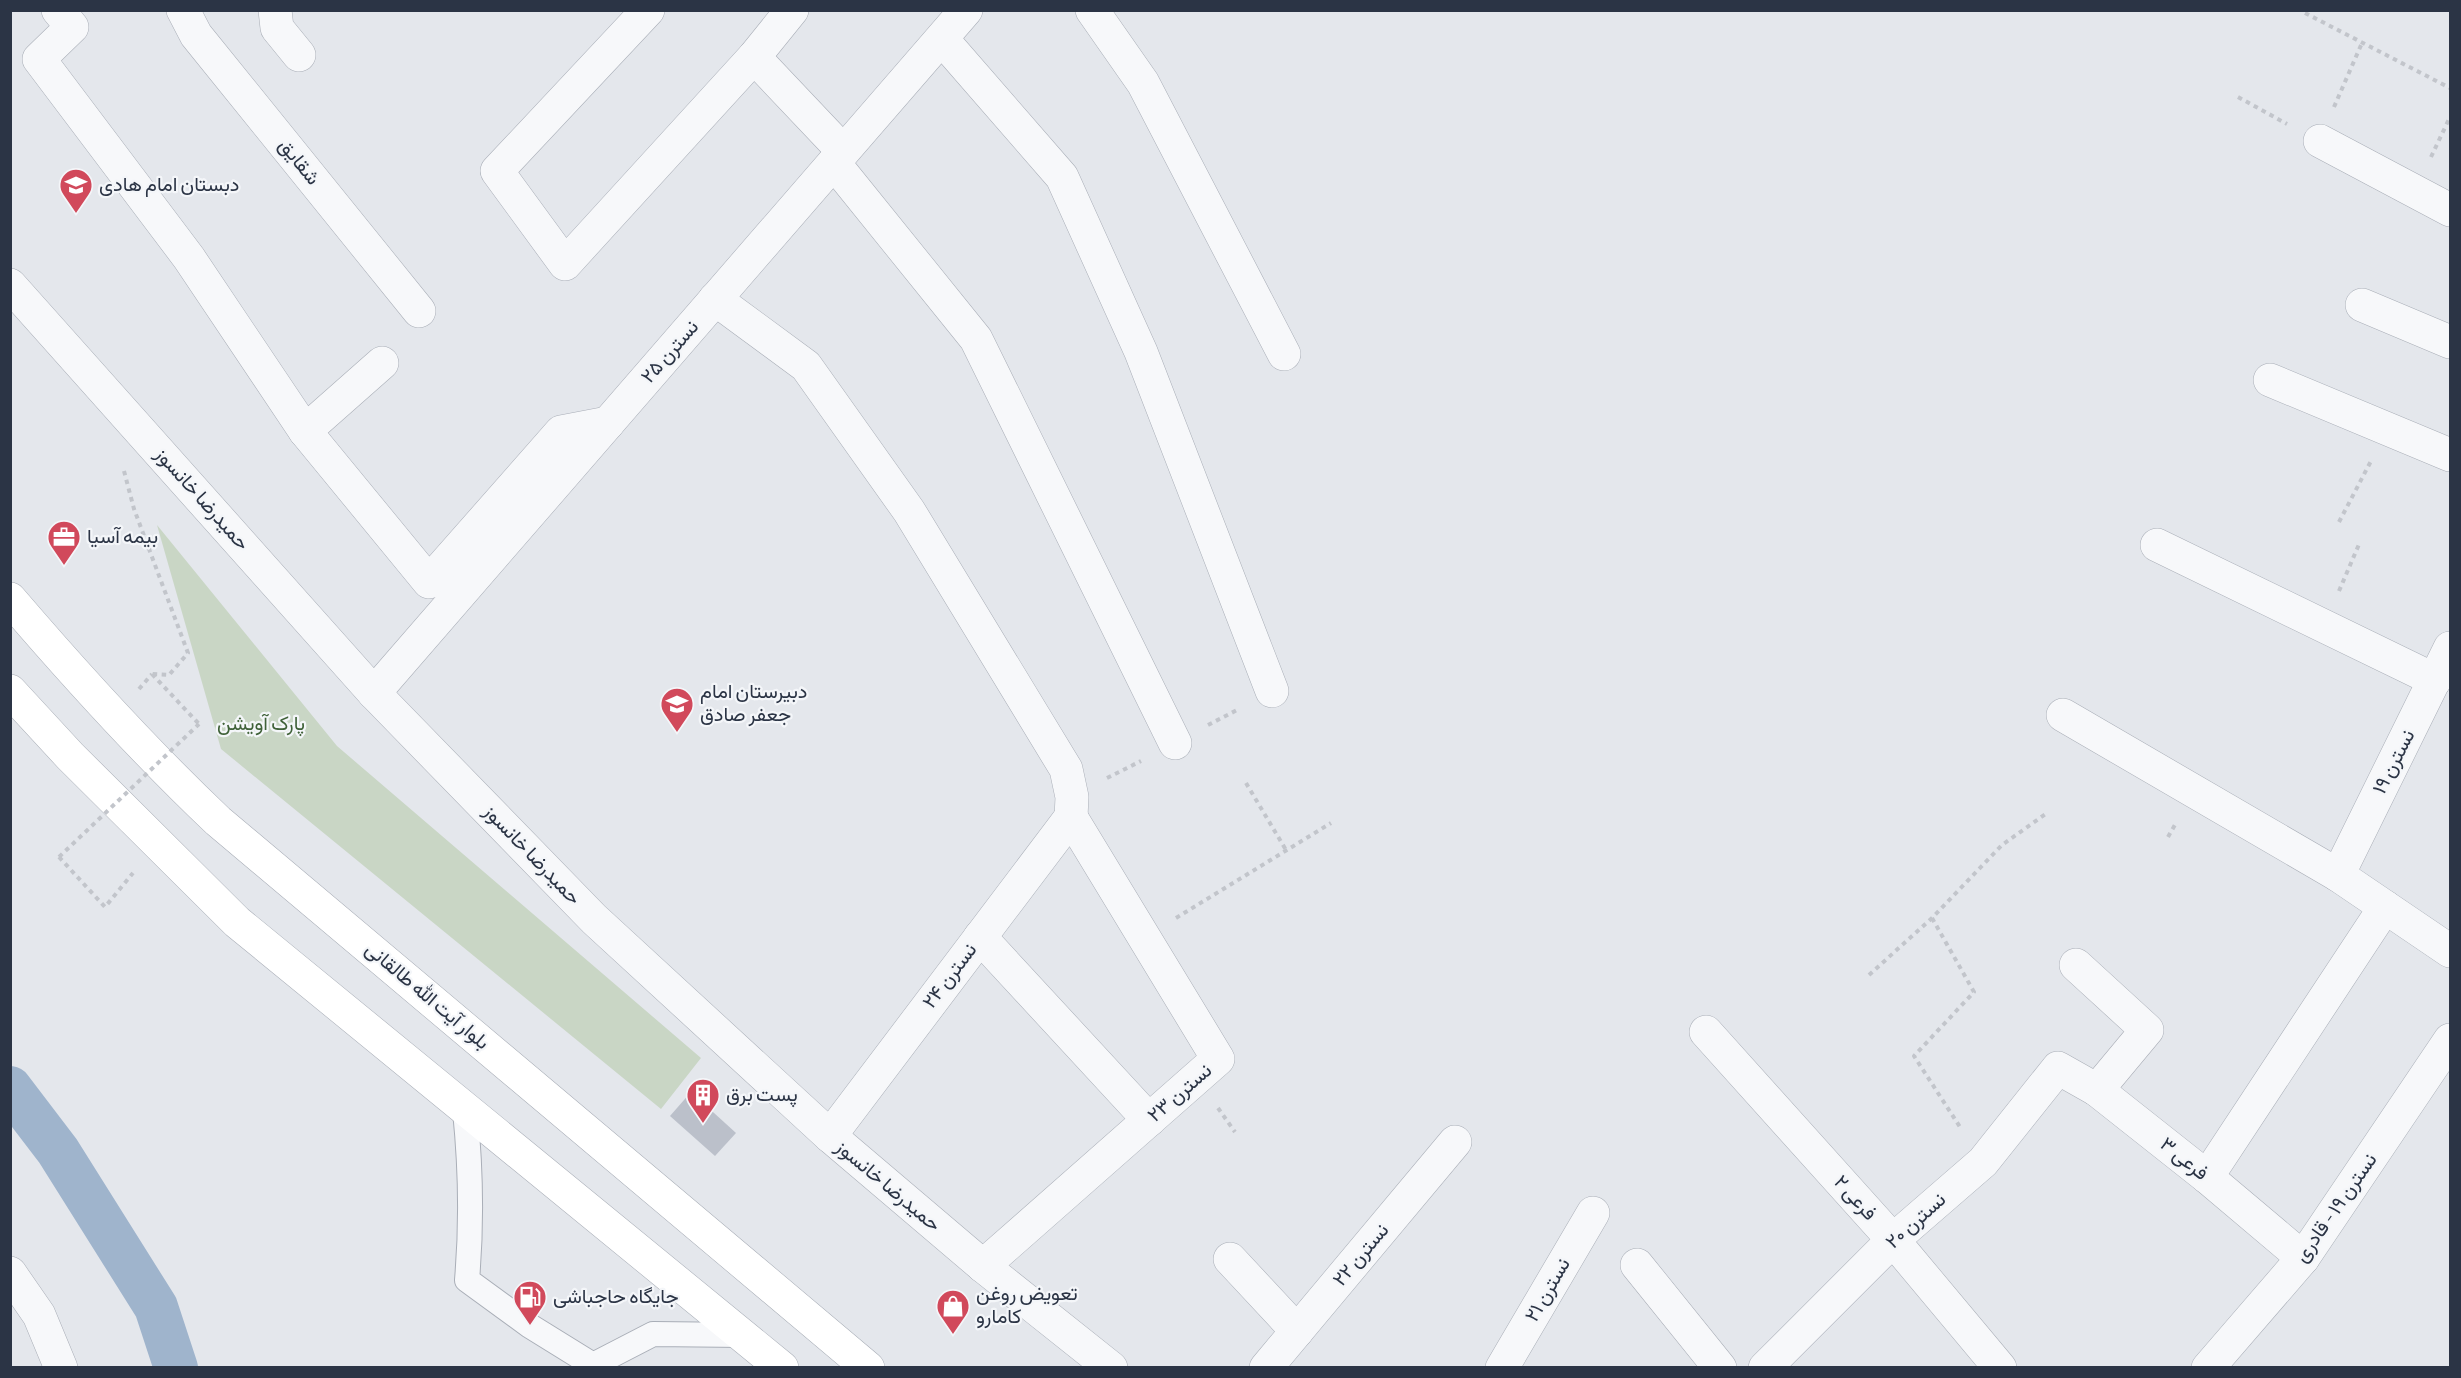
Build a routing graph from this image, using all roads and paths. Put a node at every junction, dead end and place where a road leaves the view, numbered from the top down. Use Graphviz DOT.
graph roads {
  1 [pos="58,10"];
  2 [pos="183,10"];
  3 [pos="275,10"];
  4 [pos="648,10"];
  5 [pos="792,10"];
  6 [pos="966,10"];
  7 [pos="1092,10"];
  8 [pos="2305,13"];
  9 [pos="942,39"];
  10 [pos="2362,43"];
  11 [pos="299,55"];
  12 [pos="754,57"];
  13 [pos="2451,88"];
  14 [pos="2238,98"];
  15 [pos="2320,141"];
  16 [pos="838,157"];
  17 [pos="2451,210"];
  18 [pos="10,285"];
  19 [pos="715,299"];
  20 [pos="2362,305"];
  21 [pos="419,311"];
  22 [pos="2451,342"];
  23 [pos="1284,354"];
  24 [pos="382,363"];
  25 [pos="2270,380"];
  26 [pos="608,423"];
  27 [pos="2387,428"];
  28 [pos="305,431"];
  29 [pos="2451,455"];
  30 [pos="134,509"];
  31 [pos="2339,522"];
  32 [pos="2360,542"];
  33 [pos="2157,545"];
  34 [pos="10,599"];
  35 [pos="2324,626"];
  36 [pos="2451,648"];
  37 [pos="2435,680"];
  38 [pos="10,691"];
  39 [pos="1272,691"];
  40 [pos="374,693"];
  41 [pos="2063,715"];
  42 [pos="1175,742"];
  43 [pos="1246,783"];
  44 [pos="2046,813"];
  45 [pos="1071,817"];
  46 [pos="1331,823"];
  47 [pos="157,843"];
  48 [pos="1286,850"];
  49 [pos="2338,875"];
  50 [pos="2385,907"];
  51 [pos="1932,918"];
  52 [pos="980,937"];
  53 [pos="1144,938"];
  54 [pos="2451,951"];
  55 [pos="2076,965"];
  56 [pos="1869,975"];
  57 [pos="1706,1032"];
  58 [pos="2451,1040"];
  59 [pos="2058,1068"];
  60 [pos="2097,1090"];
  61 [pos="465,1111"];
  62 [pos="1149,1120"];
  63 [pos="830,1136"];
  64 [pos="1455,1142"];
  65 [pos="1983,1162"];
  66 [pos="2207,1176"];
  67 [pos="1593,1213"];
  68 [pos="1893,1240"];
  69 [pos="2303,1258"];
  70 [pos="1230,1259"];
  71 [pos="1637,1265"];
  72 [pos="982,1266"];
  73 [pos="10,1273"];
  74 [pos="1297,1331"];
  75 [pos="743,1335"];
  76 [pos="61,1368"];
  77 [pos="782,1368"];
  78 [pos="868,1368"];
  79 [pos="1111,1368"];
  80 [pos="1266,1368"];
  81 [pos="1502,1368"];
  82 [pos="1720,1368"];
  83 [pos="1765,1368"];
  84 [pos="2000,1368"];
  85 [pos="2208,1368"];
  1 -- 28 [label="street"];
  2 -- 21 [label="street, شقایق"];
  3 -- 11 [label="street"];
  4 -- 12 [label="street"];
  5 -- 12 [label="street"];
  6 -- 9 [label="street, نسترن ۲۵"];
  7 -- 23 [label="street"];
  8 -- 10 [label="path"];
  9 -- 16 [label="street, نسترن ۲۵"];
  9 -- 39 [label="street"];
  10 -- 13 [label="path"];
  10 -- 15 [label="path"];
  12 -- 16 [label="street"];
  14 -- 15 [label="path"];
  15 -- 17 [label="street"];
  16 -- 19 [label="street, نسترن ۲۵"];
  16 -- 42 [label="street"];
  18 -- 40 [label="street, حمیدرضا خانسوز"];
  19 -- 26 [label="street, نسترن ۲۵"];
  19 -- 45 [label="street"];
  20 -- 22 [label="street"];
  24 -- 28 [label="street"];
  25 -- 27 [label="street"];
  26 -- 28 [label="street"];
  26 -- 40 [label="street, نسترن ۲۵"];
  27 -- 29 [label="street"];
  27 -- 31 [label="path"];
  30 -- 47 [label="path, bridge"];
  32 -- 35 [label="path"];
  33 -- 35 [label="street"];
  34 -- 78 [label="main road, بلوار آیت الله طالقانی"];
  35 -- 37 [label="street"];
  36 -- 37 [label="street, نسترن ۱۹"];
  37 -- 49 [label="street, نسترن ۱۹"];
  38 -- 47 [label="main road"];
  40 -- 63 [label="street, حمیدرضا خانسوز"];
  41 -- 49 [label="street"];
  43 -- 48 [label="path"];
  44 -- 51 [label="path"];
  45 -- 52 [label="street, نسترن ۲۴"];
  45 -- 53 [label="street, نسترن ۲۳"];
  46 -- 48 [label="path"];
  47 -- 61 [label="main road"];
  48 -- 53 [label="path"];
  49 -- 50 [label="street"];
  50 -- 54 [label="street"];
  50 -- 66 [label="street"];
  51 -- 56 [label="path"];
  51 -- 65 [label="path"];
  52 -- 62 [label="street"];
  52 -- 63 [label="street, نسترن ۲۴"];
  53 -- 62 [label="street, نسترن ۲۳"];
  55 -- 60 [label="street"];
  57 -- 68 [label="street, فرعی ۲"];
  58 -- 69 [label="street, نسترن ۱۹ - قادری"];
  59 -- 60 [label="street, فرعی ۳"];
  59 -- 65 [label="street, نسترن ۲۰"];
  60 -- 66 [label="street, فرعی ۳"];
  61 -- 75 [label="main road"];
  61 -- 75 [label="lane"];
  62 -- 72 [label="street, نسترن ۲۳"];
  63 -- 72 [label="street, حمیدرضا خانسوز"];
  64 -- 74 [label="street, نسترن ۲۲"];
  65 -- 68 [label="street, نسترن ۲۰"];
  66 -- 69 [label="street, فرعی ۳"];
  67 -- 81 [label="street, نسترن ۲۱"];
  68 -- 83 [label="street, نسترن ۲۰"];
  68 -- 84 [label="street, فرعی ۲"];
  69 -- 85 [label="street, نسترن ۱۹ - قادری"];
  70 -- 74 [label="street"];
  71 -- 82 [label="street"];
  72 -- 79 [label="street, حمیدرضا خانسوز"];
  73 -- 76 [label="street"];
  74 -- 80 [label="street, نسترن ۲۲"];
  75 -- 77 [label="main road"];
}
